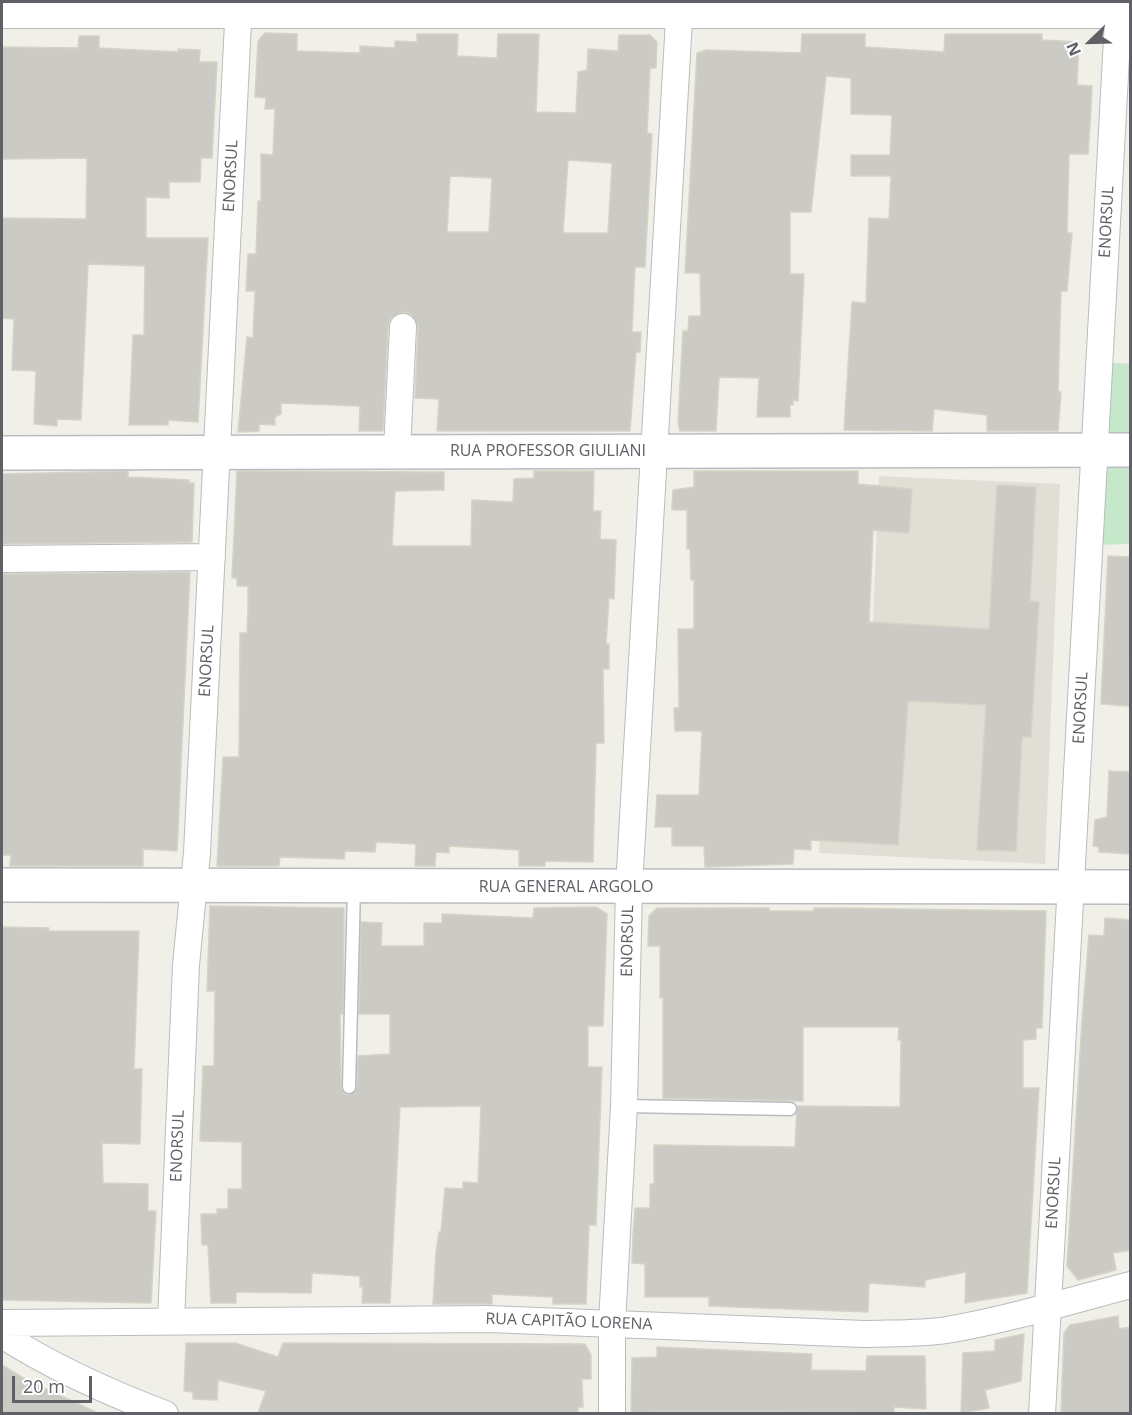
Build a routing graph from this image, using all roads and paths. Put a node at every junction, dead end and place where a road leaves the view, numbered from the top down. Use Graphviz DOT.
graph roads {
  1 [pos="239,7"];
  2 [pos="680,8"];
  3 [pos="1118,8"];
  4 [pos="2,15"];
  5 [pos="403,327"];
  6 [pos="1095,450"];
  7 [pos="1131,450"];
  8 [pos="217,451"];
  9 [pos="397,451"];
  10 [pos="654,451"];
  11 [pos="2,453"];
  12 [pos="212,557"];
  13 [pos="2,559"];
  14 [pos="2,885"];
  15 [pos="629,886"];
  16 [pos="194,887"];
  17 [pos="354,887"];
  18 [pos="1131,887"];
  19 [pos="1071,888"];
  20 [pos="349,1087"];
  21 [pos="624,1106"];
  22 [pos="790,1109"];
  23 [pos="1131,1285"];
  24 [pos="1048,1306"];
  25 [pos="171,1321"];
  26 [pos="2,1323"];
  27 [pos="612,1323"];
  28 [pos="2,1335"];
  29 [pos="126,1406"];
  30 [pos="165,1413"];
  31 [pos="612,1413"];
  32 [pos="1042,1413"];
  1 -- 2 [label="street"];
  1 -- 4 [label="street"];
  1 -- 8 [label="street, ENORSUL"];
  2 -- 3 [label="street"];
  2 -- 10 [label="street, ENORSUL"];
  3 -- 6 [label="street, ENORSUL"];
  5 -- 9 [label="street"];
  6 -- 7 [label="street, RUA PROFESSOR GIULIANI"];
  6 -- 10 [label="street, RUA PROFESSOR GIULIANI"];
  6 -- 19 [label="street, ENORSUL"];
  8 -- 9 [label="street, RUA PROFESSOR GIULIANI"];
  8 -- 11 [label="street, RUA PROFESSOR GIULIANI"];
  8 -- 12 [label="street, ENORSUL"];
  9 -- 10 [label="street, RUA PROFESSOR GIULIANI"];
  10 -- 15 [label="street, ENORSUL"];
  12 -- 13 [label="street"];
  12 -- 16 [label="street, ENORSUL"];
  14 -- 16 [label="street, RUA GENERAL ARGOLO"];
  15 -- 17 [label="street, RUA GENERAL ARGOLO"];
  15 -- 19 [label="street, RUA GENERAL ARGOLO"];
  15 -- 21 [label="street, ENORSUL"];
  16 -- 17 [label="street, RUA GENERAL ARGOLO"];
  16 -- 25 [label="street, ENORSUL"];
  17 -- 20 [label="lane"];
  18 -- 19 [label="street, RUA GENERAL ARGOLO"];
  19 -- 24 [label="street, ENORSUL"];
  21 -- 22 [label="lane"];
  21 -- 27 [label="street, ENORSUL"];
  23 -- 24 [label="street, RUA CAPITÃO LORENA"];
  24 -- 27 [label="street, RUA CAPITÃO LORENA"];
  24 -- 32 [label="street, ENORSUL"];
  25 -- 26 [label="street, RUA CAPITÃO LORENA"];
  25 -- 27 [label="street, RUA CAPITÃO LORENA"];
  27 -- 31 [label="street, ENORSUL"];
  28 -- 29 [label="street"];
  29 -- 30 [label="street"];
}
